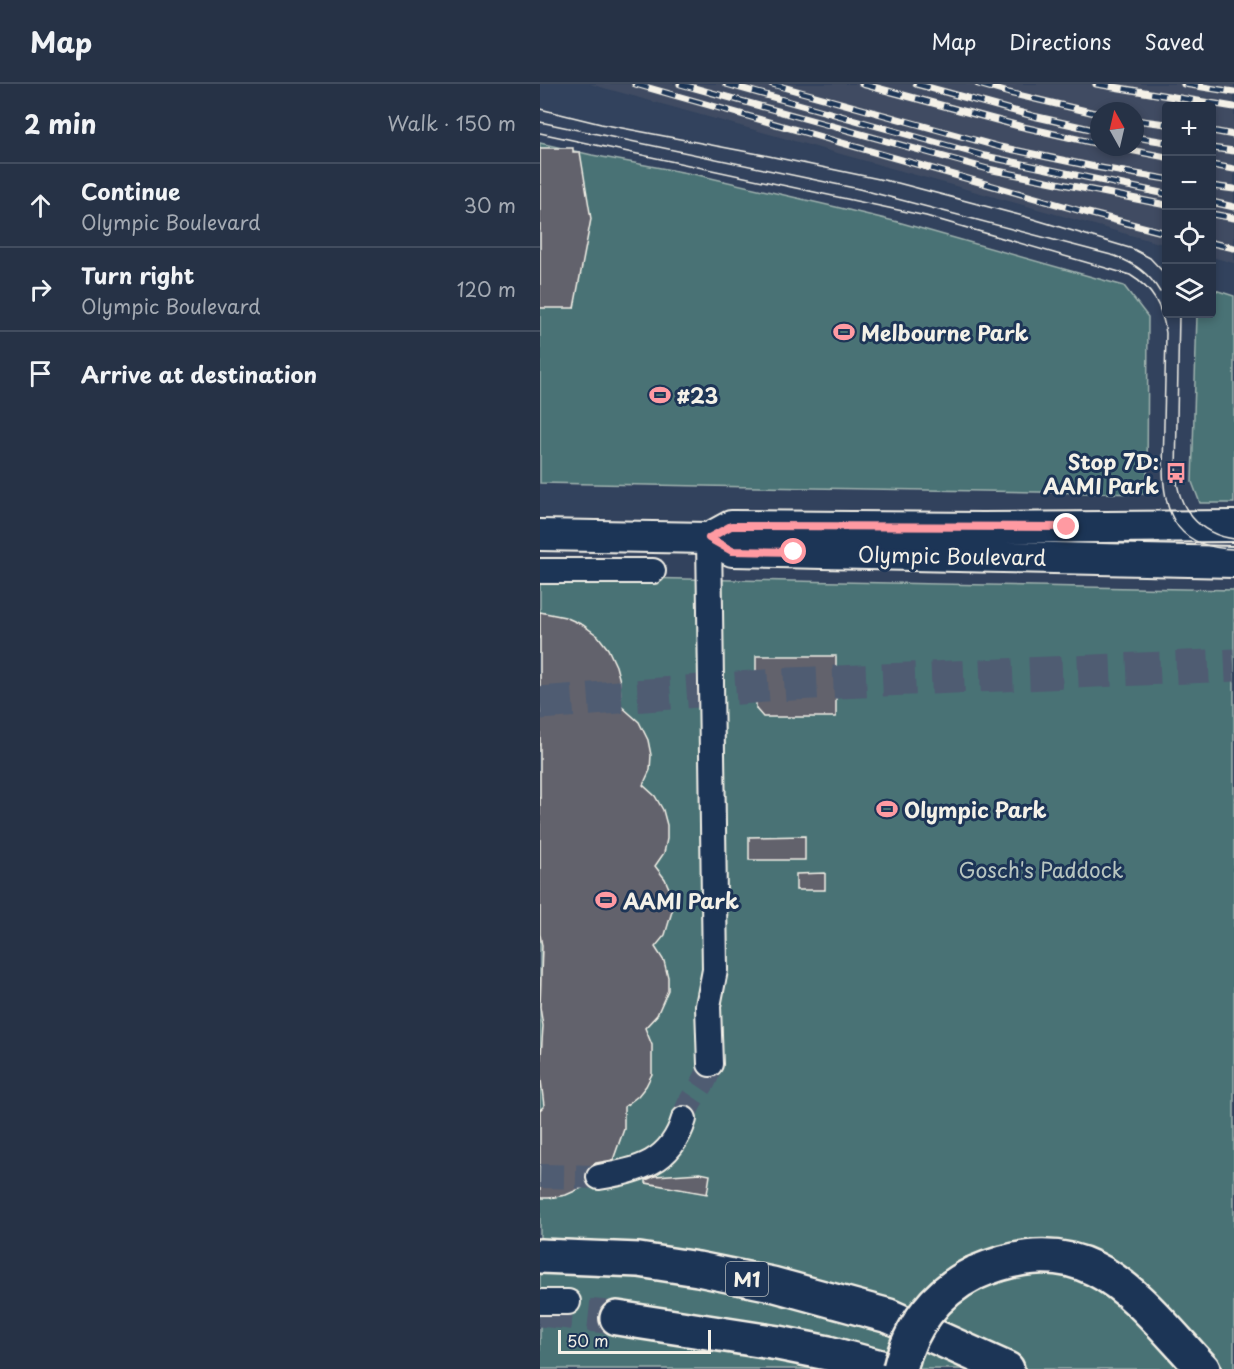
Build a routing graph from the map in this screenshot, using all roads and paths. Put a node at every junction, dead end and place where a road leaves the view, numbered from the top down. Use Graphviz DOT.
graph roads {
  1 [pos="1234,526"];
  2 [pos="540,535"];
  3 [pos="709,538"];
  4 [pos="1227,560"];
  5 [pos="540,571"];
  6 [pos="652,572"];
  7 [pos="710,1064"];
  8 [pos="684,1119"];
  9 [pos="599,1177"];
  10 [pos="540,1256"];
  11 [pos="540,1302"];
  12 [pos="568,1302"];
  13 [pos="617,1318"];
  14 [pos="888,1369"];
  15 [pos="900,1369"];
  16 [pos="1007,1369"];
  17 [pos="1203,1369"];
  1 -- 3 [label="main road, Olympic Boulevard"];
  2 -- 3 [label="main road, Olympic Boulevard"];
  3 -- 4 [label="main road, Olympic Boulevard"];
  3 -- 7 [label="street"];
  5 -- 6 [label="street"];
  8 -- 9 [label="street"];
  10 -- 16 [label="highway, M1"];
  11 -- 12 [label="street"];
  13 -- 14 [label="highway"];
  15 -- 17 [label="highway, bridge"];
}
